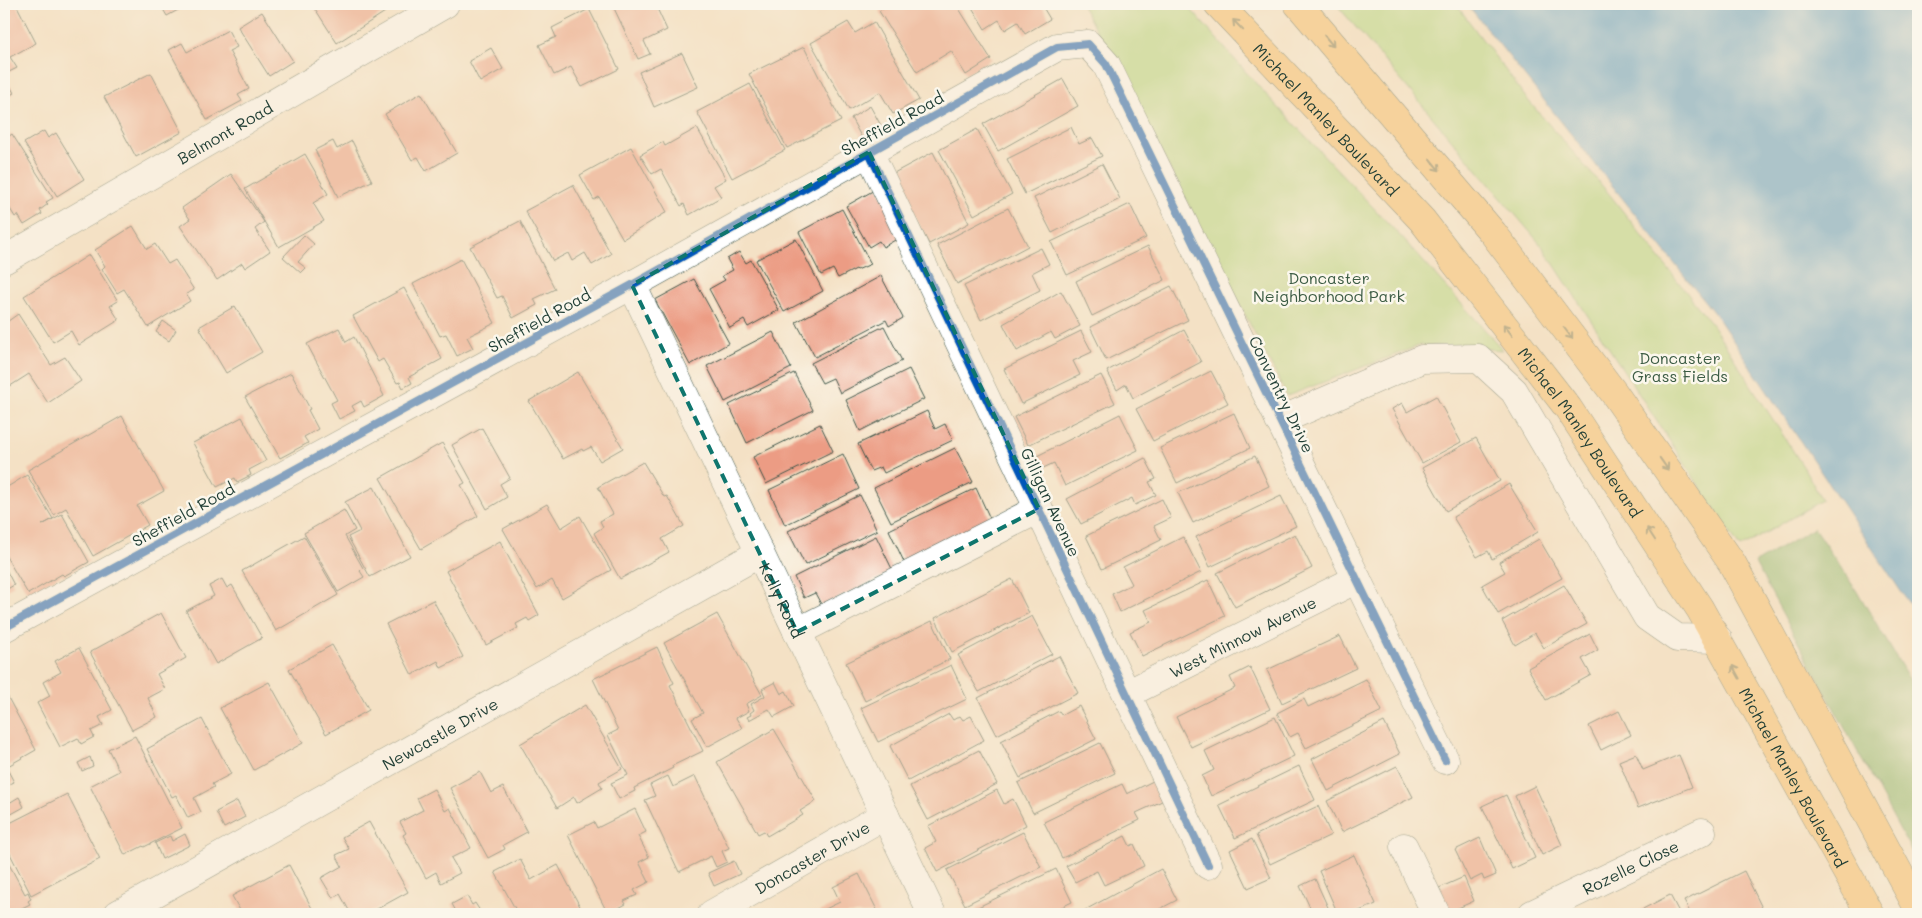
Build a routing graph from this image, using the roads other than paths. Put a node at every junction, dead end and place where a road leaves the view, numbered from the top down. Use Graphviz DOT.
graph roads {
  1 [pos="446,4"];
  2 [pos="1218,4"];
  3 [pos="1298,4"];
  4 [pos="1088,44"];
  5 [pos="869,152"];
  6 [pos="4,260"];
  7 [pos="632,285"];
  8 [pos="1279,421"];
  9 [pos="1039,509"];
  10 [pos="760,553"];
  11 [pos="1357,579"];
  12 [pos="4,628"];
  13 [pos="798,632"];
  14 [pos="1718,639"];
  15 [pos="1127,694"];
  16 [pos="1445,760"];
  17 [pos="885,815"];
  18 [pos="1702,832"];
  19 [pos="1404,847"];
  20 [pos="1208,865"];
  21 [pos="1918,908"];
  22 [pos="118,914"];
  23 [pos="712,914"];
  24 [pos="932,914"];
  25 [pos="1436,914"];
  26 [pos="1532,914"];
  27 [pos="1870,914"];
  1 -- 6 [label="street, Belmont Road"];
  14 -- 2 [label="highway, Michael Manley Boulevard, one-way"];
  3 -- 21 [label="highway, one-way"];
  4 -- 5 [label="street, Sheffield Road"];
  4 -- 8 [label="street, Conventry Drive"];
  5 -- 7 [label="street, Sheffield Road"];
  5 -- 9 [label="street, Gilligan Avenue"];
  7 -- 10 [label="street, Kelly Road"];
  7 -- 12 [label="street, Sheffield Road"];
  8 -- 11 [label="street, Conventry Drive"];
  8 -- 14 [label="street"];
  9 -- 13 [label="street"];
  9 -- 15 [label="street, Gilligan Avenue"];
  10 -- 13 [label="street, Kelly Road"];
  10 -- 22 [label="street, Newcastle Drive"];
  11 -- 15 [label="street, West Minnow Avenue"];
  11 -- 16 [label="street, Conventry Drive"];
  13 -- 17 [label="street, Kelly Road"];
  27 -- 14 [label="highway, Michael Manley Boulevard, one-way"];
  15 -- 20 [label="street, Gilligan Avenue"];
  17 -- 23 [label="street, Doncaster Drive"];
  17 -- 24 [label="street, Kelly Road"];
  18 -- 26 [label="street, Rozelle Close"];
  19 -- 25 [label="street"];
}
